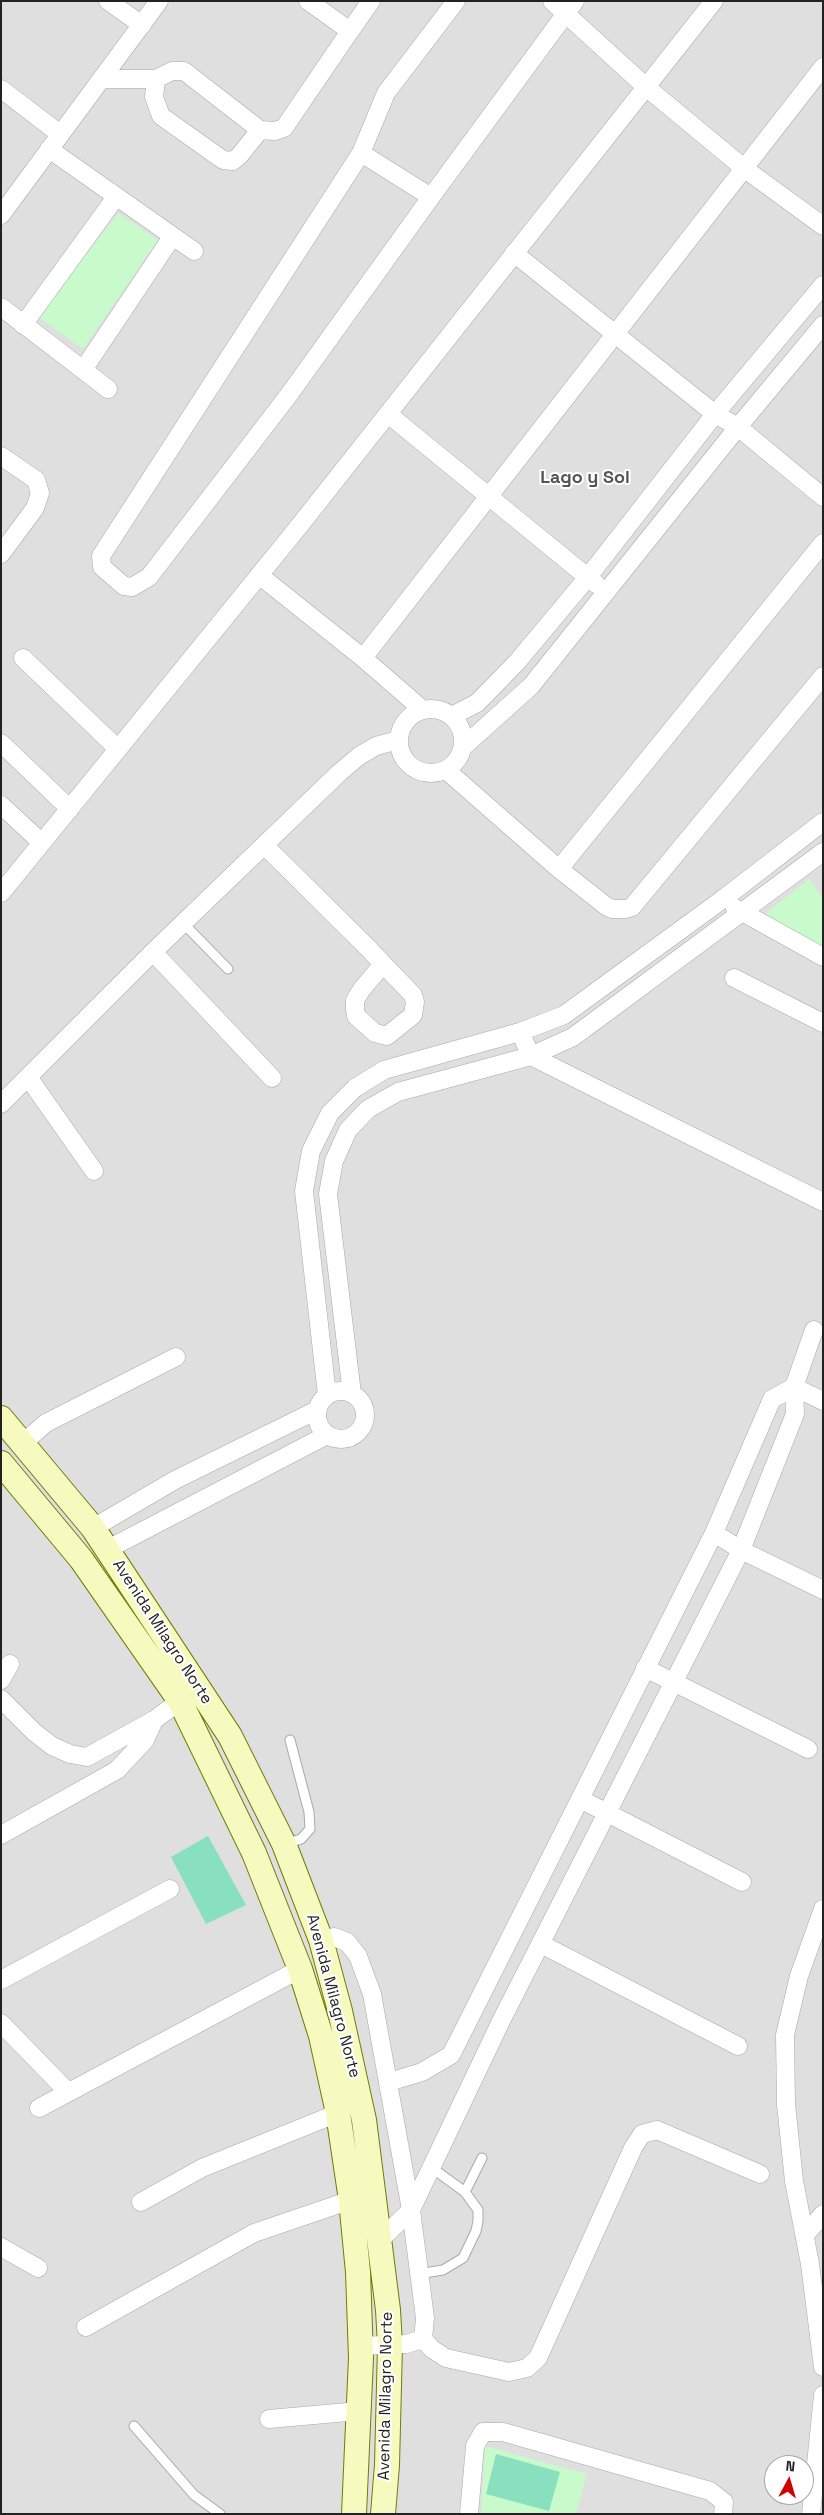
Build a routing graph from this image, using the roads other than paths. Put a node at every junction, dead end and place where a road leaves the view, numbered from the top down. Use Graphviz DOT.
graph roads {
  1 [pos="108,1"];
  2 [pos="159,1"];
  3 [pos="308,1"];
  4 [pos="371,1"];
  5 [pos="456,1"];
  6 [pos="552,1"];
  7 [pos="714,1"];
  8 [pos="570,7"];
  9 [pos="142,25"];
  10 [pos="350,31"];
  11 [pos="823,67"];
  12 [pos="102,78"];
  13 [pos="156,79"];
  14 [pos="646,87"];
  15 [pos="1,89"];
  16 [pos="260,130"];
  17 [pos="60,134"];
  18 [pos="50,149"];
  19 [pos="361,153"];
  20 [pos="745,169"];
  21 [pos="116,197"];
  22 [pos="431,197"];
  23 [pos="1,215"];
  24 [pos="823,226"];
  25 [pos="172,237"];
  26 [pos="194,251"];
  27 [pos="514,253"];
  28 [pos="823,285"];
  29 [pos="1,307"];
  30 [pos="23,325"];
  31 [pos="823,325"];
  32 [pos="614,333"];
  33 [pos="83,370"];
  34 [pos="108,389"];
  35 [pos="388,414"];
  36 [pos="715,414"];
  37 [pos="738,427"];
  38 [pos="1,456"];
  39 [pos="487,497"];
  40 [pos="823,497"];
  41 [pos="823,543"];
  42 [pos="1,554"];
  43 [pos="260,575"];
  44 [pos="588,577"];
  45 [pos="606,592"];
  46 [pos="23,658"];
  47 [pos="363,658"];
  48 [pos="823,676"];
  49 [pos="422,710"];
  50 [pos="452,716"];
  51 [pos="398,740"];
  52 [pos="1,743"];
  53 [pos="463,747"];
  54 [pos="118,749"];
  55 [pos="446,770"];
  56 [pos="1,805"];
  57 [pos="70,809"];
  58 [pos="823,822"];
  59 [pos="42,843"];
  60 [pos="264,846"];
  61 [pos="823,852"];
  62 [pos="559,869"];
  63 [pos="1,894"];
  64 [pos="723,899"];
  65 [pos="742,914"];
  66 [pos="183,923"];
  67 [pos="153,952"];
  68 [pos="823,957"];
  69 [pos="383,964"];
  70 [pos="228,968"];
  71 [pos="734,978"];
  72 [pos="823,1023"];
  73 [pos="520,1032"];
  74 [pos="531,1056"];
  75 [pos="28,1077"];
  76 [pos="272,1078"];
  77 [pos="1,1104"];
  78 [pos="94,1171"];
  79 [pos="823,1202"];
  80 [pos="814,1330"];
  81 [pos="176,1357"];
  82 [pos="794,1386"];
  83 [pos="352,1394"];
  84 [pos="327,1395"];
  85 [pos="823,1401"];
  86 [pos="317,1410"];
  87 [pos="1,1418"];
  88 [pos="326,1435"];
  89 [pos="23,1443"];
  90 [pos="1,1463"];
  91 [pos="93,1528"];
  92 [pos="714,1533"];
  93 [pos="108,1549"];
  94 [pos="741,1550"];
  95 [pos="823,1590"];
  96 [pos="10,1664"];
  97 [pos="645,1668"];
  98 [pos="1,1680"];
  99 [pos="674,1682"];
  100 [pos="1,1700"];
  101 [pos="180,1701"];
  102 [pos="154,1720"];
  103 [pos="290,1740"];
  104 [pos="808,1749"];
  105 [pos="580,1799"];
  106 [pos="607,1814"];
  107 [pos="1,1834"];
  108 [pos="284,1844"];
  109 [pos="742,1882"];
  110 [pos="170,1890"];
  111 [pos="823,1909"];
  112 [pos="320,1940"];
  113 [pos="541,1944"];
  114 [pos="300,1969"];
  115 [pos="1,1980"];
  116 [pos="477,2004"];
  117 [pos="502,2019"];
  118 [pos="1,2023"];
  119 [pos="738,2046"];
  120 [pos="389,2082"];
  121 [pos="68,2092"];
  122 [pos="39,2108"];
  123 [pos="338,2114"];
  124 [pos="482,2158"];
  125 [pos="432,2168"];
  126 [pos="760,2174"];
  127 [pos="465,2192"];
  128 [pos="351,2200"];
  129 [pos="141,2202"];
  130 [pos="411,2210"];
  131 [pos="823,2214"];
  132 [pos="805,2235"];
  133 [pos="380,2241"];
  134 [pos="1,2247"];
  135 [pos="823,2250"];
  136 [pos="810,2264"];
  137 [pos="38,2268"];
  138 [pos="418,2274"];
  139 [pos="86,2326"];
  140 [pos="423,2338"];
  141 [pos="390,2344"];
  142 [pos="361,2346"];
  143 [pos="823,2367"];
  144 [pos="823,2395"];
  145 [pos="360,2411"];
  146 [pos="269,2420"];
  147 [pos="134,2426"];
  148 [pos="387,2465"];
  149 [pos="220,2514"];
  150 [pos="354,2514"];
  151 [pos="383,2514"];
  152 [pos="393,2514"];
  153 [pos="469,2514"];
  154 [pos="723,2514"];
  155 [pos="811,2514"];
  1 -- 9 [label="street"];
  2 -- 9 [label="street"];
  3 -- 10 [label="street"];
  4 -- 10 [label="street"];
  5 -- 19 [label="street"];
  6 -- 8 [label="street"];
  7 -- 14 [label="street"];
  8 -- 14 [label="street"];
  8 -- 22 [label="street"];
  9 -- 12 [label="street"];
  10 -- 16 [label="street"];
  11 -- 20 [label="street"];
  12 -- 13 [label="street"];
  12 -- 17 [label="street"];
  13 -- 16 [label="street"];
  13 -- 16 [label="street"];
  14 -- 20 [label="street"];
  14 -- 27 [label="street"];
  15 -- 17 [label="street"];
  17 -- 18 [label="street"];
  18 -- 21 [label="street"];
  18 -- 23 [label="street"];
  19 -- 22 [label="street"];
  19 -- 22 [label="street"];
  20 -- 24 [label="street"];
  20 -- 32 [label="street"];
  21 -- 25 [label="street"];
  21 -- 30 [label="street"];
  25 -- 26 [label="street"];
  25 -- 33 [label="street"];
  27 -- 32 [label="street"];
  27 -- 35 [label="street"];
  28 -- 36 [label="street"];
  29 -- 30 [label="street"];
  30 -- 33 [label="street"];
  31 -- 37 [label="street"];
  32 -- 36 [label="street"];
  32 -- 39 [label="street"];
  33 -- 34 [label="street"];
  35 -- 39 [label="street"];
  35 -- 43 [label="street"];
  36 -- 37 [label="street"];
  36 -- 44 [label="street"];
  37 -- 40 [label="street"];
  37 -- 45 [label="street"];
  38 -- 42 [label="street"];
  39 -- 44 [label="street"];
  39 -- 47 [label="street"];
  41 -- 62 [label="street"];
  43 -- 47 [label="street"];
  43 -- 54 [label="street"];
  44 -- 45 [label="street"];
  44 -- 50 [label="street"];
  45 -- 53 [label="street"];
  46 -- 54 [label="street"];
  47 -- 49 [label="street"];
  48 -- 62 [label="street"];
  49 -- 50 [label="street"];
  49 -- 51 [label="street"];
  50 -- 53 [label="street"];
  51 -- 55 [label="street"];
  51 -- 60 [label="street"];
  52 -- 57 [label="street"];
  53 -- 55 [label="street"];
  54 -- 57 [label="street"];
  55 -- 62 [label="street"];
  56 -- 59 [label="street"];
  57 -- 59 [label="street"];
  58 -- 64 [label="street"];
  59 -- 63 [label="street"];
  60 -- 66 [label="street"];
  60 -- 69 [label="street"];
  61 -- 65 [label="street"];
  64 -- 65 [label="street"];
  64 -- 73 [label="street"];
  65 -- 68 [label="street"];
  65 -- 74 [label="street"];
  66 -- 67 [label="street"];
  66 -- 70 [label="lane"];
  67 -- 75 [label="street"];
  67 -- 76 [label="street"];
  71 -- 72 [label="street"];
  73 -- 74 [label="street"];
  73 -- 84 [label="street"];
  74 -- 79 [label="street"];
  74 -- 83 [label="street"];
  75 -- 77 [label="street"];
  75 -- 78 [label="street"];
  80 -- 82 [label="street"];
  81 -- 89 [label="street"];
  82 -- 85 [label="street"];
  82 -- 92 [label="street"];
  82 -- 94 [label="street"];
  83 -- 84 [label="street"];
  83 -- 88 [label="street"];
  84 -- 86 [label="street"];
  86 -- 88 [label="street"];
  86 -- 91 [label="street"];
  87 -- 89 [label="main road, Avenida Milagro Norte"];
  88 -- 93 [label="street"];
  89 -- 91 [label="main road, Avenida Milagro Norte"];
  90 -- 101 [label="main road, Avenida Milagro Norte"];
  91 -- 93 [label="main road, Avenida Milagro Norte"];
  92 -- 94 [label="street"];
  92 -- 97 [label="street"];
  93 -- 108 [label="main road, Avenida Milagro Norte"];
  94 -- 95 [label="street"];
  94 -- 99 [label="street"];
  96 -- 98 [label="street"];
  97 -- 99 [label="street"];
  97 -- 105 [label="street"];
  99 -- 104 [label="street"];
  99 -- 106 [label="street"];
  100 -- 102 [label="street"];
  101 -- 102 [label="street"];
  101 -- 114 [label="main road, Avenida Milagro Norte"];
  102 -- 107 [label="street"];
  103 -- 108 [label="lane"];
  105 -- 106 [label="street"];
  105 -- 116 [label="street"];
  106 -- 109 [label="street"];
  106 -- 113 [label="street"];
  108 -- 112 [label="main road, Avenida Milagro Norte"];
  110 -- 115 [label="street"];
  111 -- 132 [label="street"];
  112 -- 120 [label="street"];
  112 -- 133 [label="main road, Avenida Milagro Norte"];
  113 -- 117 [label="street"];
  113 -- 119 [label="street"];
  114 -- 121 [label="street"];
  114 -- 123 [label="main road, Avenida Milagro Norte"];
  116 -- 117 [label="street"];
  116 -- 120 [label="street"];
  117 -- 125 [label="street"];
  118 -- 121 [label="street"];
  120 -- 130 [label="street"];
  121 -- 122 [label="street"];
  123 -- 128 [label="main road, Avenida Milagro Norte"];
  123 -- 129 [label="street"];
  124 -- 127 [label="lane"];
  125 -- 127 [label="lane"];
  125 -- 130 [label="street"];
  126 -- 140 [label="street"];
  127 -- 138 [label="lane"];
  128 -- 139 [label="street"];
  128 -- 142 [label="main road, Avenida Milagro Norte"];
  130 -- 133 [label="street"];
  130 -- 138 [label="street"];
  131 -- 132 [label="street"];
  132 -- 136 [label="street"];
  133 -- 141 [label="main road, Avenida Milagro Norte"];
  134 -- 137 [label="street"];
  135 -- 136 [label="street"];
  136 -- 143 [label="street"];
  138 -- 140 [label="street"];
  140 -- 141 [label="street"];
  141 -- 142 [label="street"];
  141 -- 148 [label="main road, Avenida Milagro Norte"];
  142 -- 145 [label="main road, Avenida Milagro Norte"];
  144 -- 155 [label="street"];
  145 -- 146 [label="street"];
  145 -- 150 [label="main road, Avenida Milagro Norte"];
  147 -- 149 [label="lane"];
  148 -- 151 [label="main road, Avenida Milagro Norte"];
  148 -- 152 [label="main road"];
  153 -- 154 [label="street"];
}
